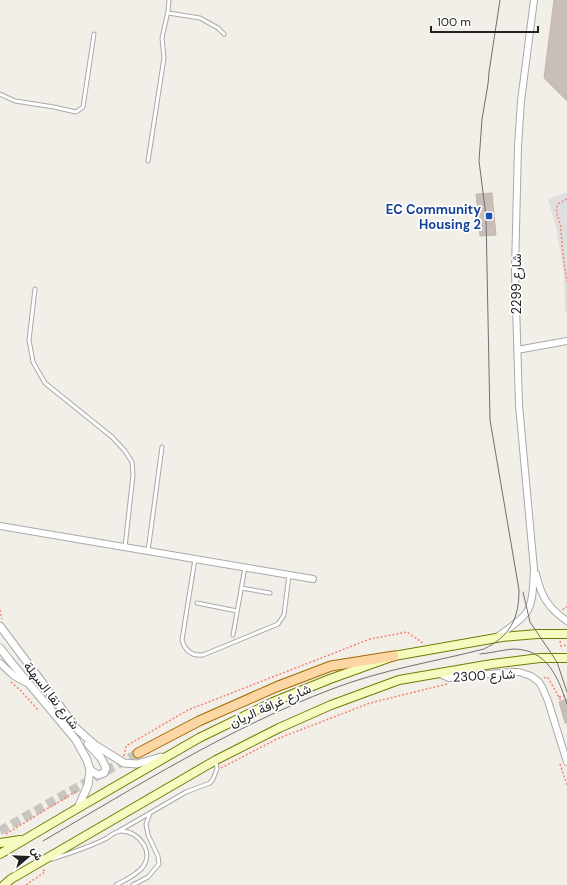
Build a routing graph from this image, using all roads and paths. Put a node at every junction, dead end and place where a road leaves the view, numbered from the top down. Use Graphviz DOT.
graph roads {
  1 [pos="169,0"];
  2 [pos="534,0"];
  3 [pos="168,13"];
  4 [pos="94,34"];
  5 [pos="224,34"];
  6 [pos="0,94"];
  7 [pos="148,161"];
  8 [pos="567,199"];
  9 [pos="567,282"];
  10 [pos="35,289"];
  11 [pos="567,341"];
  12 [pos="516,350"];
  13 [pos="162,447"];
  14 [pos="0,526"];
  15 [pos="125,547"];
  16 [pos="148,551"];
  17 [pos="195,559"];
  18 [pos="245,567"];
  19 [pos="534,569"];
  20 [pos="289,575"];
  21 [pos="313,579"];
  22 [pos="241,588"];
  23 [pos="270,593"];
  24 [pos="197,603"];
  25 [pos="237,611"];
  26 [pos="567,621"];
  27 [pos="0,626"];
  28 [pos="567,634"];
  29 [pos="234,635"];
  30 [pos="496,638"];
  31 [pos="0,648"];
  32 [pos="394,656"];
  33 [pos="567,658"];
  34 [pos="0,663"];
  35 [pos="438,673"];
  36 [pos="6,678"];
  37 [pos="449,684"];
  38 [pos="31,685"];
  39 [pos="567,695"];
  40 [pos="559,697"];
  41 [pos="39,711"];
  42 [pos="77,729"];
  43 [pos="180,749"];
  44 [pos="138,753"];
  45 [pos="558,758"];
  46 [pos="216,760"];
  47 [pos="567,762"];
  48 [pos="217,769"];
  49 [pos="90,770"];
  50 [pos="567,785"];
  51 [pos="86,791"];
  52 [pos="78,808"];
  53 [pos="150,813"];
  54 [pos="119,830"];
  55 [pos="5,834"];
  56 [pos="24,839"];
  57 [pos="0,843"];
  58 [pos="0,854"];
  59 [pos="39,863"];
  60 [pos="4,885"];
  61 [pos="26,885"];
  62 [pos="116,885"];
  63 [pos="133,885"];
  1 -- 3 [label="lane"];
  2 -- 12 [label="street, شارع 2299"];
  3 -- 5 [label="lane"];
  3 -- 7 [label="lane"];
  4 -- 6 [label="lane"];
  8 -- 9 [label="path"];
  10 -- 15 [label="lane"];
  11 -- 12 [label="street"];
  12 -- 19 [label="street, شارع 2299"];
  13 -- 16 [label="lane"];
  14 -- 15 [label="street"];
  15 -- 16 [label="street"];
  16 -- 17 [label="street"];
  17 -- 18 [label="street"];
  17 -- 20 [label="lane"];
  18 -- 20 [label="street"];
  18 -- 22 [label="lane"];
  19 -- 26 [label="street, شارع 2299"];
  19 -- 30 [label="street, شارع 2299"];
  20 -- 21 [label="street"];
  22 -- 23 [label="lane"];
  22 -- 25 [label="lane"];
  24 -- 25 [label="lane"];
  25 -- 29 [label="lane"];
  27 -- 42 [label="street, شارع نقا السهلة"];
  28 -- 30 [label="main road, شارع غرافة الريان"];
  30 -- 32 [label="main road, شارع غرافة الريان"];
  31 -- 38 [label="street, شارع نقا السهلة"];
  32 -- 43 [label="main road, شارع غرافة الريان"];
  32 -- 44 [label="main road"];
  33 -- 35 [label="main road, شارع غرافة الريان"];
  34 -- 38 [label="street, شارع نقا السهلة"];
  35 -- 46 [label="main road, شارع غرافة الريان"];
  35 -- 47 [label="street, شارع 2300"];
  36 -- 41 [label="path"];
  37 -- 48 [label="path"];
  38 -- 49 [label="street, شارع نقا السهلة"];
  39 -- 40 [label="path"];
  42 -- 43 [label="street, شارع نقا السهلة"];
  42 -- 49 [label="street"];
  43 -- 52 [label="main road, شارع غرافة الريان"];
  45 -- 50 [label="path"];
  46 -- 48 [label="lane"];
  46 -- 59 [label="main road, شارع غرافة الريان"];
  48 -- 53 [label="lane"];
  49 -- 51 [label="street"];
  51 -- 52 [label="street"];
  51 -- 55 [label="path"];
  52 -- 56 [label="main road, شارع غرافة الريان"];
  53 -- 54 [label="lane"];
  53 -- 63 [label="lane"];
  54 -- 59 [label="lane"];
  54 -- 62 [label="lane"];
  56 -- 57 [label="main road"];
  56 -- 58 [label="main road, شارع غرافة الريان"];
  59 -- 60 [label="main road, شارع غرافة الريان"];
  59 -- 61 [label="path"];
}
